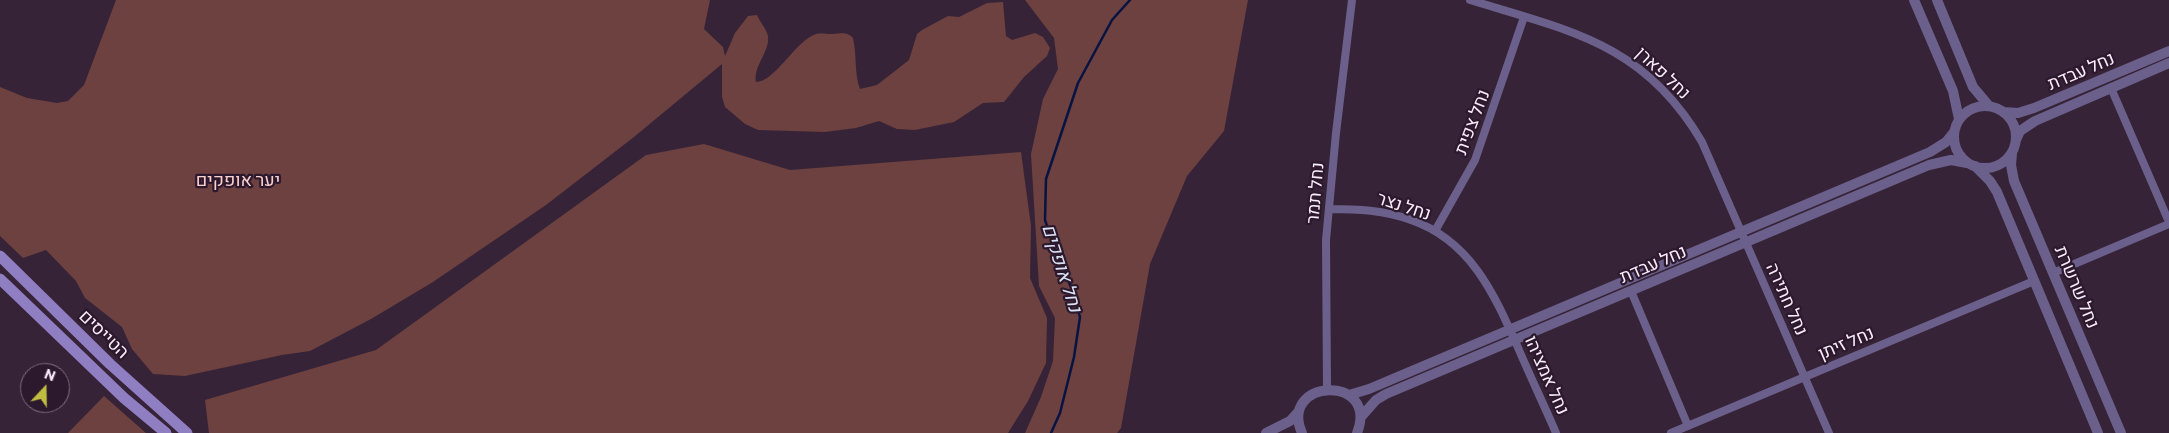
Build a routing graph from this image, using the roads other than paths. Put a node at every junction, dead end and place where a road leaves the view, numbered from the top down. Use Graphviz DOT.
graph roads {
  1 [pos="1352,0"];
  2 [pos="1470,0"];
  3 [pos="1914,0"];
  4 [pos="1937,0"];
  5 [pos="1524,17"];
  6 [pos="2169,51"];
  7 [pos="2169,63"];
  8 [pos="2111,88"];
  9 [pos="1989,106"];
  10 [pos="2004,112"];
  11 [pos="1960,119"];
  12 [pos="1954,132"];
  13 [pos="2016,140"];
  14 [pos="2012,153"];
  15 [pos="1971,165"];
  16 [pos="1329,209"];
  17 [pos="2169,223"];
  18 [pos="1434,231"];
  19 [pos="1742,232"];
  20 [pos="1746,242"];
  21 [pos="0,256"];
  22 [pos="2053,273"];
  23 [pos="0,279"];
  24 [pos="2034,282"];
  25 [pos="1631,291"];
  26 [pos="1510,330"];
  27 [pos="1514,340"];
  28 [pos="1805,377"];
  29 [pos="1327,389"];
  30 [pos="1349,395"];
  31 [pos="1300,410"];
  32 [pos="1360,417"];
  33 [pos="1688,426"];
  34 [pos="166,433"];
  35 [pos="187,433"];
  36 [pos="1266,433"];
  37 [pos="1302,433"];
  38 [pos="1357,433"];
  39 [pos="1556,433"];
  40 [pos="1671,433"];
  41 [pos="1829,433"];
  42 [pos="2098,433"];
  43 [pos="2121,433"];
  1 -- 16 [label="street, נחל תמר"];
  2 -- 5 [label="street, נחל פארן"];
  3 -- 11 [label="street"];
  4 -- 9 [label="street"];
  5 -- 18 [label="street, נחל צפית"];
  5 -- 19 [label="street, נחל פארן"];
  6 -- 10 [label="street, נחל עבדת"];
  7 -- 8 [label="street, נחל עבדת"];
  8 -- 13 [label="street, נחל עבדת"];
  8 -- 17 [label="street"];
  9 -- 10 [label="street"];
  9 -- 11 [label="street"];
  10 -- 13 [label="street"];
  11 -- 12 [label="street"];
  12 -- 15 [label="street"];
  12 -- 19 [label="street, נחל עבדת"];
  13 -- 14 [label="street"];
  14 -- 15 [label="street"];
  14 -- 22 [label="street, נחל שרשרת"];
  15 -- 20 [label="street, נחל עבדת"];
  15 -- 24 [label="street"];
  16 -- 18 [label="street, נחל נצר"];
  16 -- 29 [label="street, נחל תמר"];
  17 -- 22 [label="street"];
  18 -- 26 [label="street, נחל נצר"];
  19 -- 20 [label="street, נחל חתירה"];
  19 -- 26 [label="street, נחל עבדת"];
  20 -- 25 [label="street, נחל עבדת"];
  20 -- 28 [label="street, נחל חתירה"];
  21 -- 35 [label="main road, הטייסים"];
  22 -- 43 [label="street, נחל שרשרת"];
  23 -- 34 [label="main road, הטייסים"];
  24 -- 28 [label="street, נחל זיתן"];
  24 -- 42 [label="street"];
  25 -- 27 [label="street, נחל עבדת"];
  25 -- 33 [label="street"];
  26 -- 27 [label="street, נחל אמציהו"];
  26 -- 30 [label="street, נחל עבדת"];
  27 -- 32 [label="street, נחל עבדת"];
  27 -- 39 [label="street, נחל אמציהו"];
  28 -- 33 [label="street, נחל זיתן"];
  28 -- 41 [label="street, נחל חתירה"];
  29 -- 30 [label="street"];
  29 -- 31 [label="street"];
  30 -- 32 [label="street"];
  31 -- 36 [label="street"];
  31 -- 37 [label="street"];
  32 -- 38 [label="street"];
  33 -- 40 [label="street, נחל זיתן"];
}
